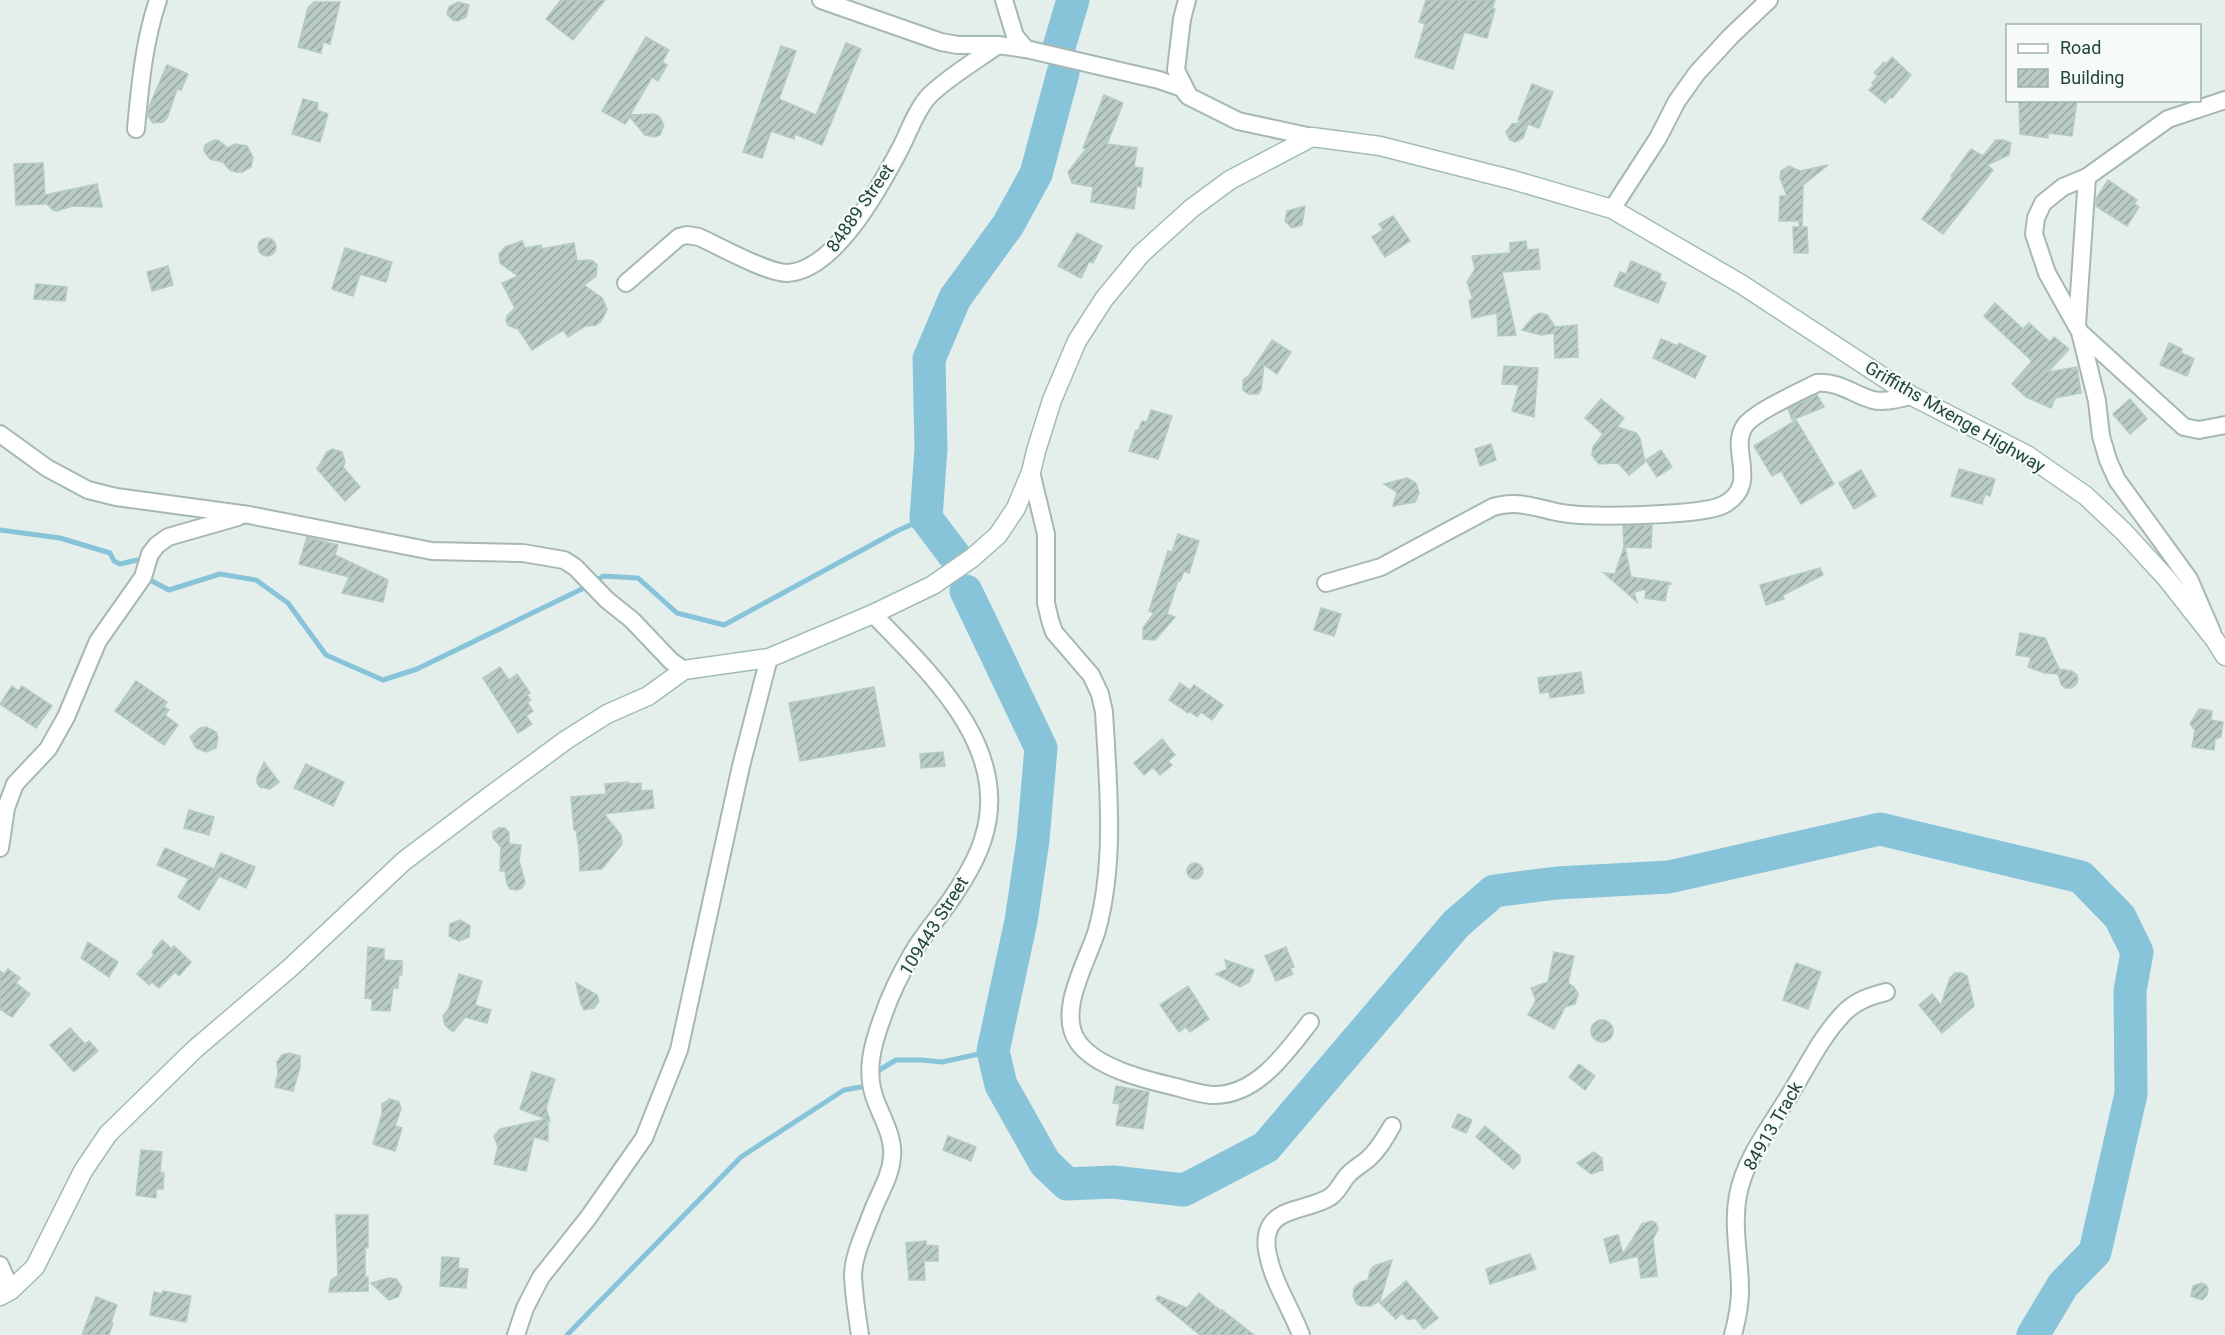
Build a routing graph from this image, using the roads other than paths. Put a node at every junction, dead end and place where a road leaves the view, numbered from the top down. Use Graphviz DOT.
graph roads {
  1 [pos="158,0"];
  2 [pos="821,0"];
  3 [pos="1004,0"];
  4 [pos="1187,0"];
  5 [pos="1768,0"];
  6 [pos="998,45"];
  7 [pos="1026,49"];
  8 [pos="1188,96"];
  9 [pos="2225,100"];
  10 [pos="136,129"];
  11 [pos="1312,137"];
  12 [pos="2087,177"];
  13 [pos="1612,209"];
  14 [pos="626,283"];
  15 [pos="2078,328"];
  16 [pos="1912,396"];
  17 [pos="2225,425"];
  18 [pos="0,434"];
  19 [pos="1031,472"];
  20 [pos="249,515"];
  21 [pos="1326,583"];
  22 [pos="873,614"];
  23 [pos="2215,640"];
  24 [pos="2225,656"];
  25 [pos="768,658"];
  26 [pos="684,670"];
  27 [pos="0,848"];
  28 [pos="1886,992"];
  29 [pos="1310,1022"];
  30 [pos="1392,1125"];
  31 [pos="0,1265"];
  32 [pos="5,1293"];
  33 [pos="516,1335"];
  34 [pos="860,1335"];
  35 [pos="1301,1335"];
  36 [pos="1733,1335"];
  1 -- 10 [label="street"];
  2 -- 6 [label="street"];
  3 -- 7 [label="street"];
  4 -- 8 [label="street"];
  5 -- 13 [label="street"];
  6 -- 7 [label="street"];
  6 -- 14 [label="street, 84889 Street"];
  7 -- 8 [label="street"];
  8 -- 11 [label="street"];
  9 -- 12 [label="street"];
  11 -- 13 [label="street, Griffiths Mxenge Highway"];
  11 -- 19 [label="street"];
  12 -- 15 [label="street"];
  12 -- 15 [label="street"];
  13 -- 16 [label="street, Griffiths Mxenge Highway"];
  15 -- 17 [label="street"];
  15 -- 23 [label="street"];
  16 -- 21 [label="street"];
  16 -- 23 [label="street, Griffiths Mxenge Highway"];
  18 -- 20 [label="street"];
  19 -- 22 [label="street"];
  19 -- 29 [label="street"];
  20 -- 26 [label="street"];
  20 -- 27 [label="street"];
  22 -- 25 [label="street"];
  22 -- 34 [label="street, 109443 Street"];
  23 -- 24 [label="street, Griffiths Mxenge Highway"];
  25 -- 26 [label="street"];
  25 -- 33 [label="street"];
  26 -- 32 [label="street"];
  28 -- 36 [label="street, 84913 Track"];
  30 -- 35 [label="street"];
  31 -- 32 [label="street"];
}
